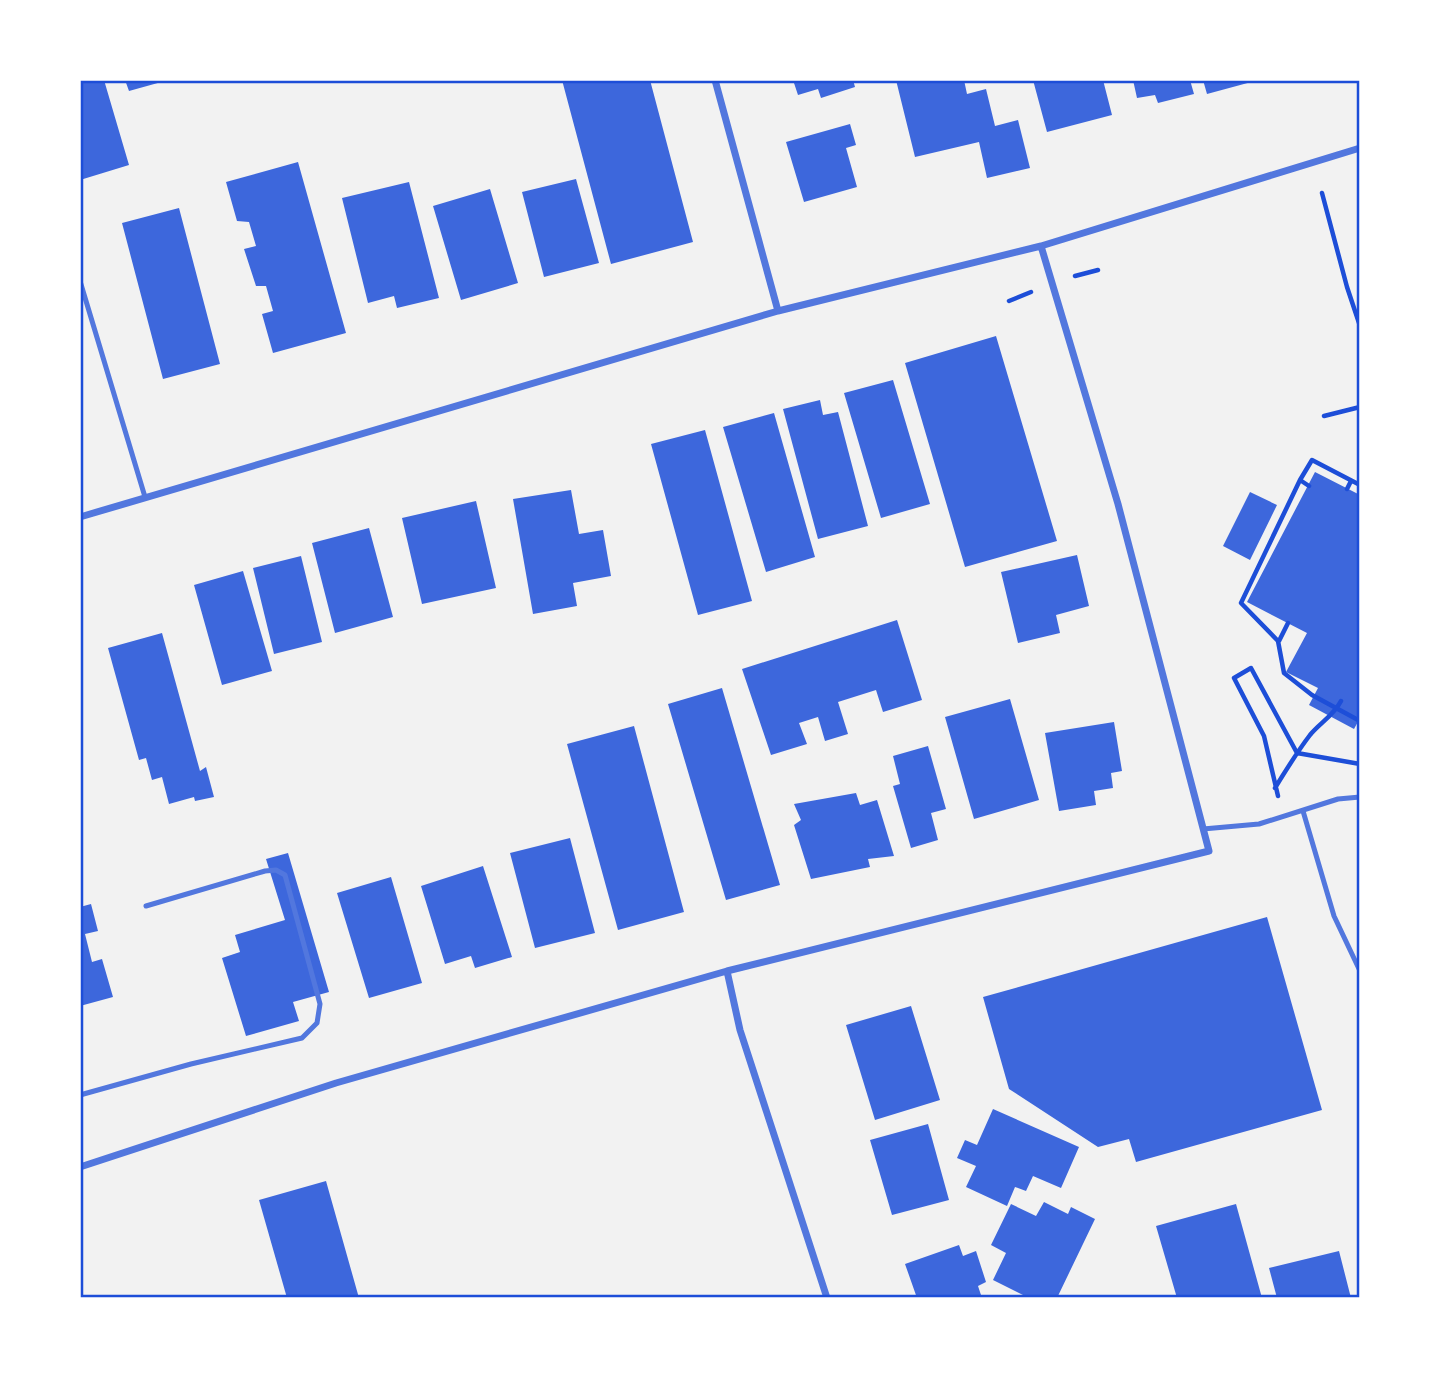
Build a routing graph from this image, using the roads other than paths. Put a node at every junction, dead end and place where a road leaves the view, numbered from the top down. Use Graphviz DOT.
graph roads {
  1 [pos="715,80"];
  2 [pos="1360,148"];
  3 [pos="1041,246"];
  4 [pos="80,281"];
  5 [pos="778,311"];
  6 [pos="145,497"];
  7 [pos="80,517"];
  8 [pos="1360,797"];
  9 [pos="1303,811"];
  10 [pos="1203,829"];
  11 [pos="146,906"];
  12 [pos="727,971"];
  13 [pos="1360,971"];
  14 [pos="80,1095"];
  15 [pos="80,1167"];
  16 [pos="827,1297"];
  1 -- 5 [label="street"];
  2 -- 3 [label="street"];
  3 -- 5 [label="street"];
  3 -- 10 [label="street"];
  4 -- 6 [label="lane"];
  5 -- 6 [label="street"];
  6 -- 7 [label="street"];
  8 -- 9 [label="lane"];
  9 -- 10 [label="lane"];
  9 -- 13 [label="lane"];
  10 -- 12 [label="street"];
  11 -- 14 [label="lane"];
  12 -- 15 [label="street"];
  12 -- 16 [label="street"];
}
